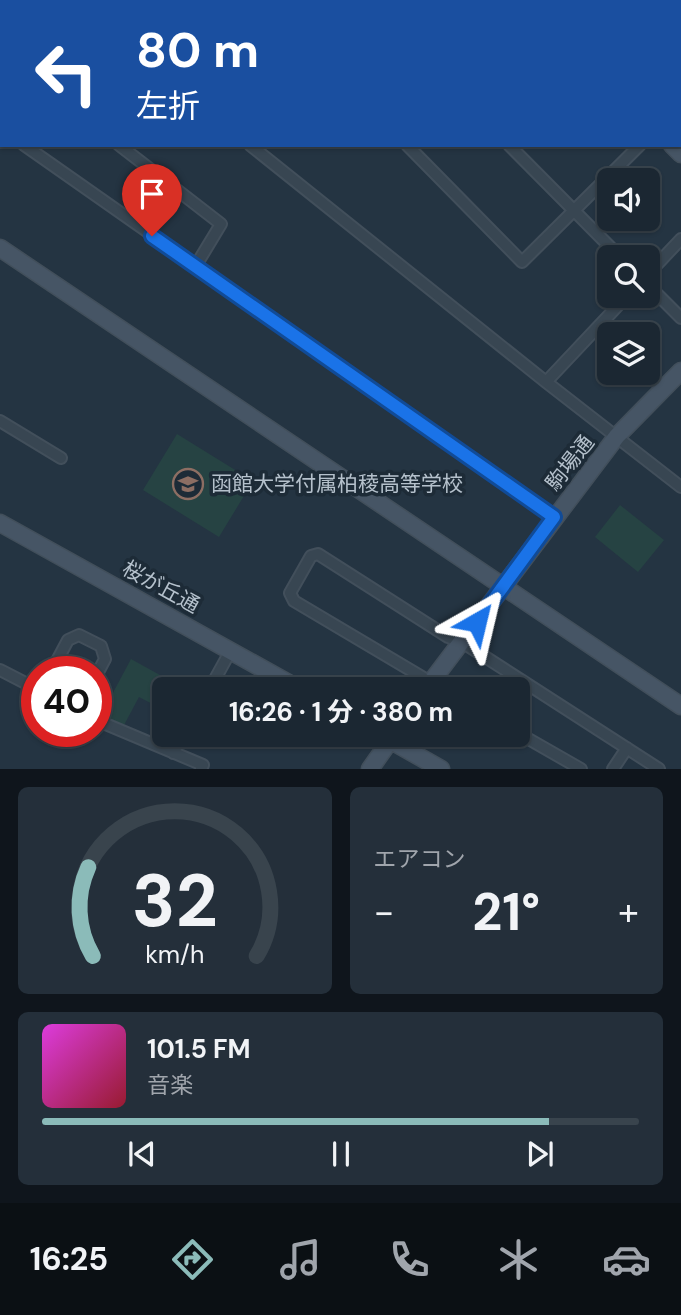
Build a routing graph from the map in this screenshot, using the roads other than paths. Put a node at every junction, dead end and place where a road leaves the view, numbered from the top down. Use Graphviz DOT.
graph roads {
  1 [pos="27,147"];
  2 [pos="122,147"];
  3 [pos="252,147"];
  4 [pos="409,147"];
  5 [pos="511,147"];
  6 [pos="638,147"];
  7 [pos="574,210"];
  8 [pos="681,239"];
  9 [pos="608,245"];
  10 [pos="0,248"];
  11 [pos="660,261"];
  12 [pos="195,267"];
  13 [pos="660,297"];
  14 [pos="616,308"];
  15 [pos="681,318"];
  16 [pos="681,371"];
  17 [pos="546,382"];
  18 [pos="0,421"];
  19 [pos="617,436"];
  20 [pos="61,458"];
  21 [pos="681,487"];
  22 [pos="554,517"];
  23 [pos="0,523"];
  24 [pos="503,587"];
  25 [pos="462,642"];
  26 [pos="231,650"];
  27 [pos="60,656"];
  28 [pos="104,656"];
  29 [pos="0,670"];
  30 [pos="216,677"];
  31 [pos="278,677"];
  32 [pos="417,677"];
  33 [pos="439,677"];
  34 [pos="21,681"];
  35 [pos="681,706"];
  36 [pos="112,727"];
  37 [pos="530,740"];
  38 [pos="176,747"];
  39 [pos="382,747"];
  40 [pos="405,747"];
  41 [pos="627,748"];
  42 [pos="173,753"];
  43 [pos="201,769"];
  44 [pos="370,769"];
  45 [pos="441,769"];
  46 [pos="581,769"];
  47 [pos="613,769"];
  48 [pos="659,769"];
  1 -- 12 [label="street"];
  2 -- 12 [label="street"];
  3 -- 17 [label="street"];
  4 -- 7 [label="street"];
  5 -- 7 [label="street"];
  6 -- 7 [label="street"];
  7 -- 9 [label="street"];
  8 -- 11 [label="street"];
  10 -- 24 [label="street"];
  12 -- 22 [label="street"];
  13 -- 15 [label="street"];
  14 -- 17 [label="street"];
  16 -- 19 [label="street, 駒場通"];
  17 -- 19 [label="street"];
  18 -- 20 [label="street"];
  19 -- 21 [label="street"];
  19 -- 22 [label="street, 駒場通"];
  22 -- 24 [label="street, 駒場通"];
  23 -- 26 [label="street, 桜が丘通"];
  24 -- 25 [label="street, 駒場通"];
  24 -- 35 [label="street"];
  25 -- 32 [label="street"];
  25 -- 33 [label="street, 駒場通"];
  25 -- 41 [label="street"];
  26 -- 30 [label="street"];
  26 -- 31 [label="street, 桜が丘通"];
  27 -- 28 [label="street"];
  29 -- 34 [label="street"];
  36 -- 42 [label="street"];
  37 -- 46 [label="street"];
  38 -- 42 [label="street"];
  39 -- 44 [label="street"];
  40 -- 45 [label="street"];
  41 -- 47 [label="street"];
  41 -- 48 [label="street"];
  42 -- 43 [label="street"];
}
